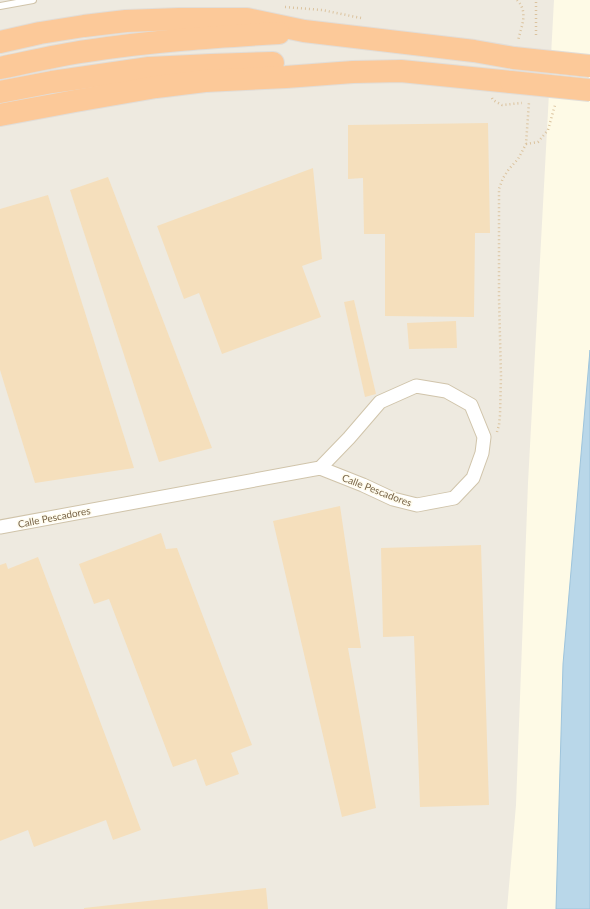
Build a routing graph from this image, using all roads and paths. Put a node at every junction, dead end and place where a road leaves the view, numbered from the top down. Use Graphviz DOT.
graph roads {
  1 [pos="33,0"];
  2 [pos="516,0"];
  3 [pos="536,0"];
  4 [pos="0,6"];
  5 [pos="304,32"];
  6 [pos="536,35"];
  7 [pos="0,42"];
  8 [pos="515,52"];
  9 [pos="590,66"];
  10 [pos="0,68"];
  11 [pos="353,72"];
  12 [pos="501,87"];
  13 [pos="560,87"];
  14 [pos="590,90"];
  15 [pos="0,92"];
  16 [pos="0,115"];
  17 [pos="526,144"];
  18 [pos="484,437"];
  19 [pos="320,468"];
  20 [pos="0,527"];
  1 -- 4 [label="lane"];
  2 -- 8 [label="path"];
  3 -- 6 [label="path"];
  5 -- 7 [label="highway"];
  5 -- 8 [label="highway"];
  5 -- 10 [label="highway"];
  8 -- 9 [label="highway, bridge"];
  11 -- 12 [label="highway"];
  11 -- 15 [label="highway"];
  11 -- 16 [label="highway"];
  12 -- 13 [label="highway, bridge"];
  12 -- 17 [label="path"];
  13 -- 14 [label="highway, bridge"];
  13 -- 17 [label="path"];
  17 -- 18 [label="path"];
  18 -- 19 [label="street, Calle Pescadores"];
  18 -- 19 [label="street"];
  19 -- 20 [label="street, Calle Pescadores"];
}
